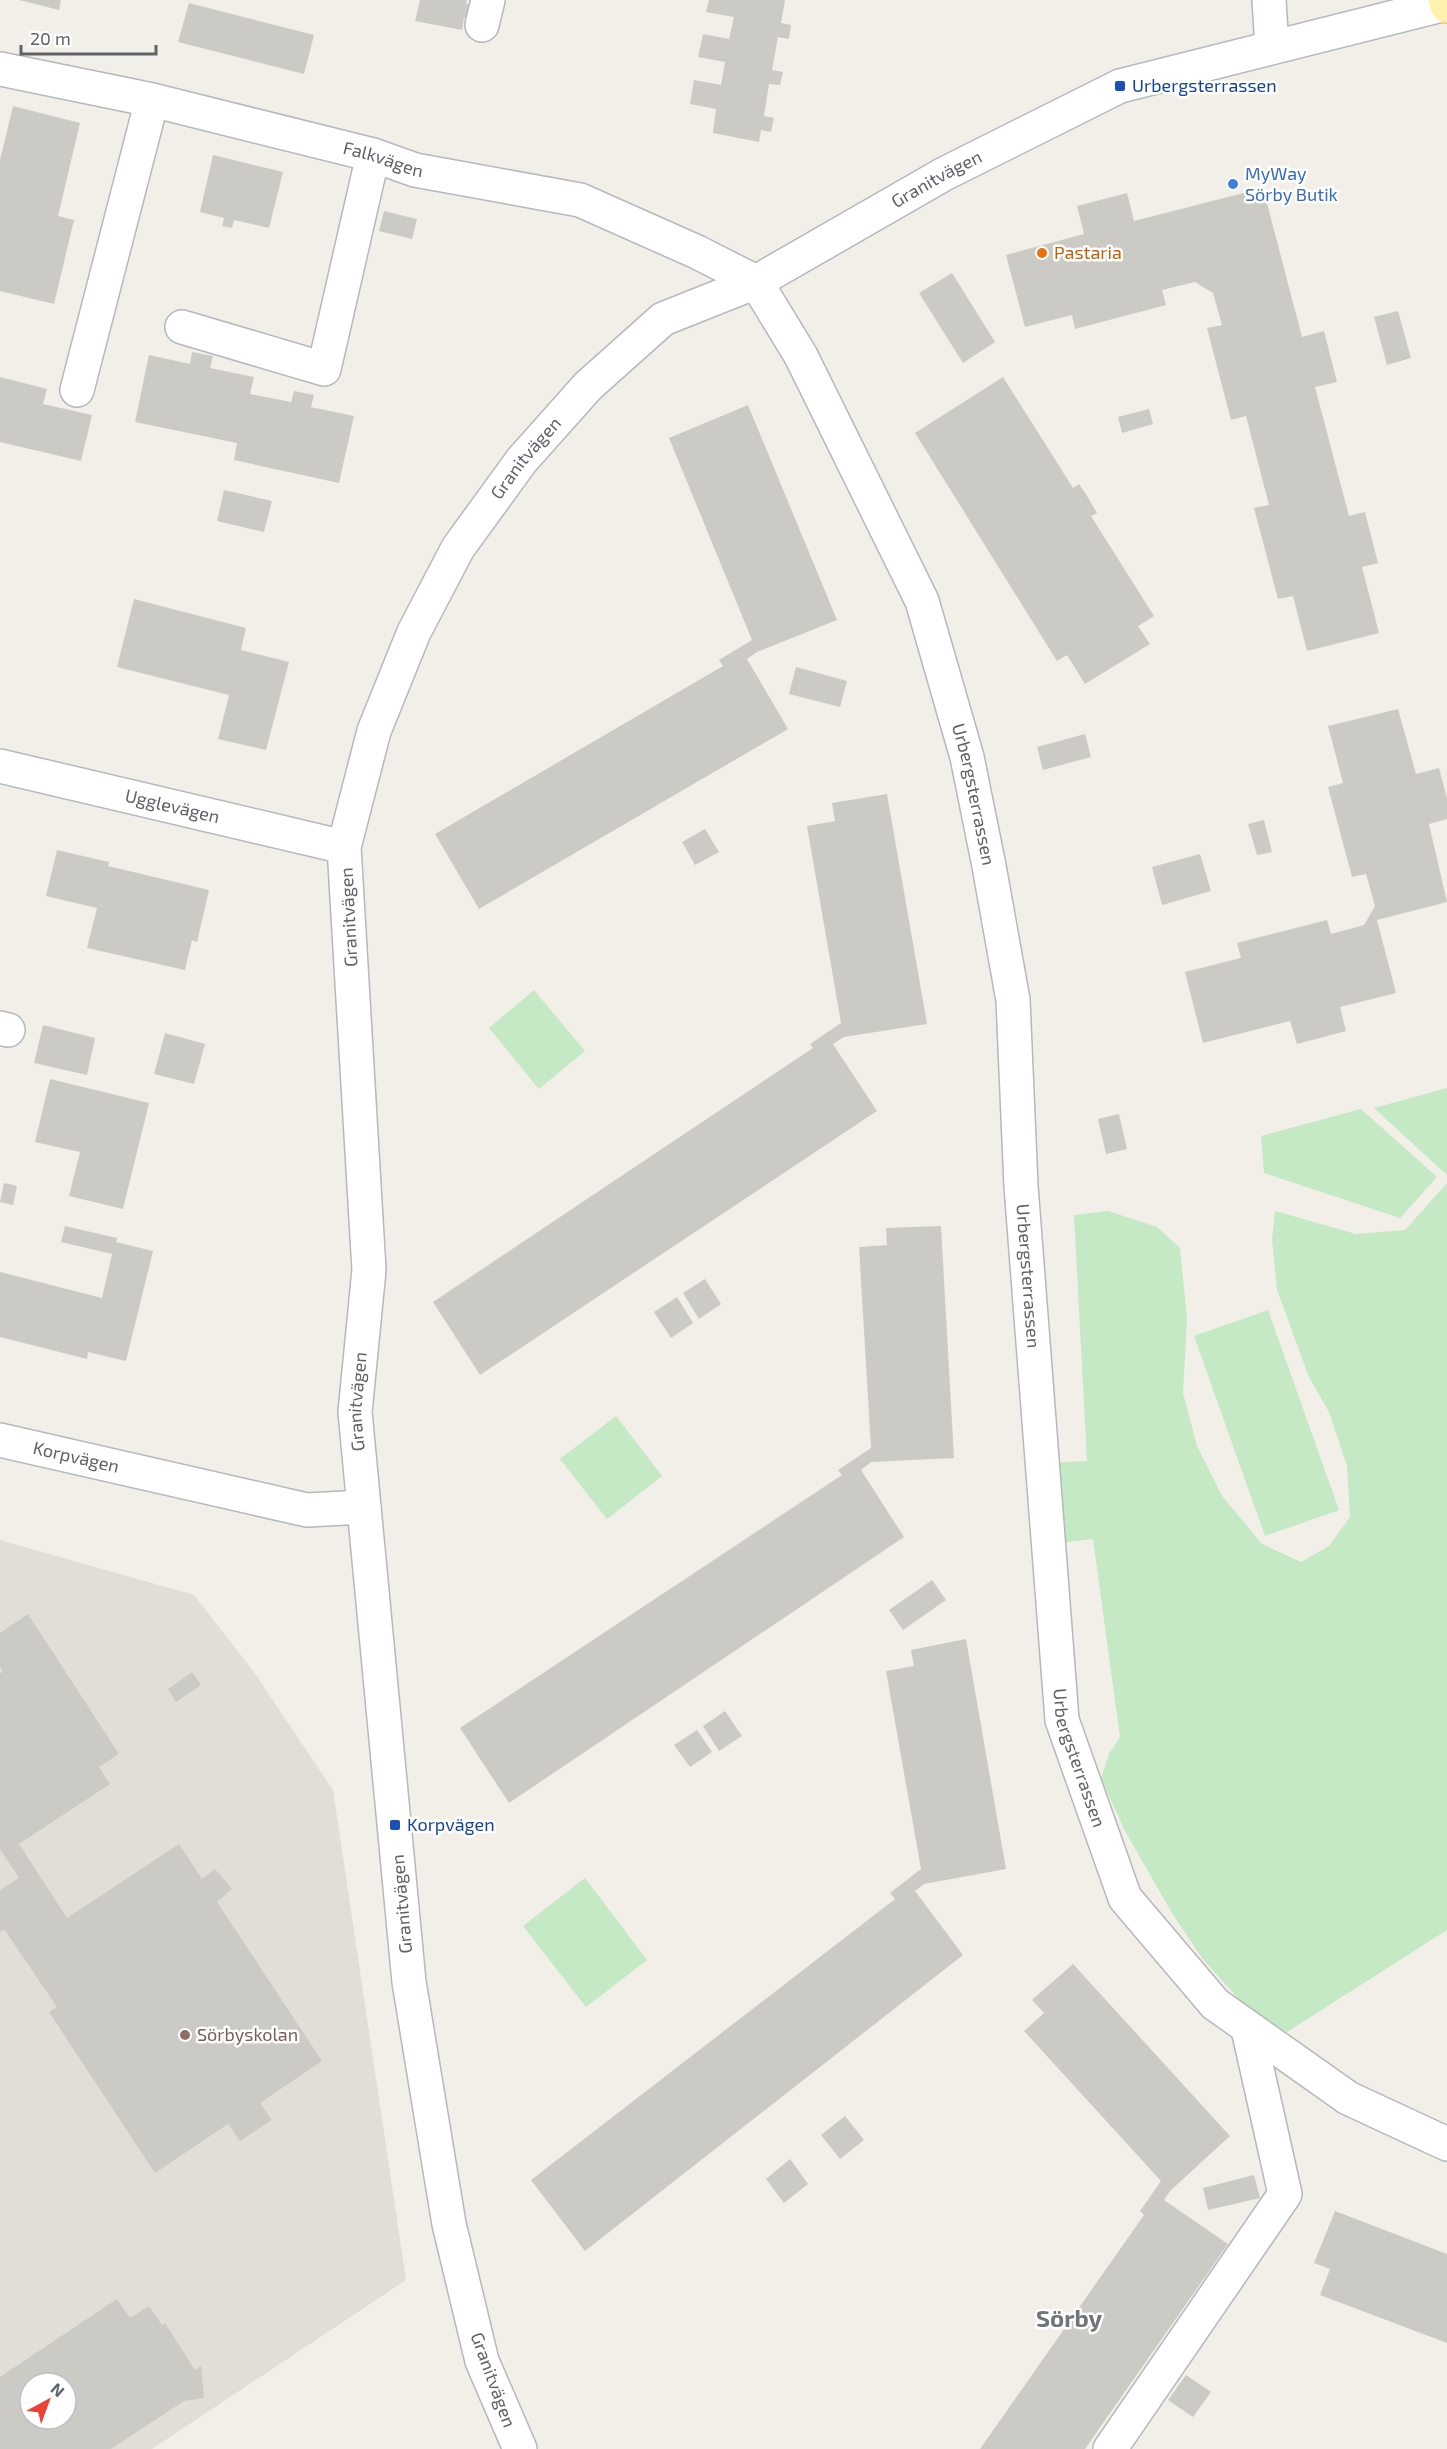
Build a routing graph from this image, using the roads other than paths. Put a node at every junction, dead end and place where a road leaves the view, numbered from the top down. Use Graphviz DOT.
graph roads {
  1 [pos="1269,0"];
  2 [pos="1445,0"];
  3 [pos="1447,5"];
  4 [pos="1272,47"];
  5 [pos="0,69"];
  6 [pos="152,100"];
  7 [pos="373,155"];
  8 [pos="756,282"];
  9 [pos="182,327"];
  10 [pos="77,390"];
  11 [pos="0,766"];
  12 [pos="344,847"];
  13 [pos="0,1440"];
  14 [pos="364,1507"];
  15 [pos="1248,2029"];
  16 [pos="1447,2144"];
  17 [pos="520,2449"];
  18 [pos="1110,2449"];
  1 -- 4 [label="street"];
  2 -- 3 [label="main road"];
  3 -- 4 [label="street, Granitvägen"];
  4 -- 8 [label="street, Granitvägen"];
  5 -- 6 [label="street, Falkvägen"];
  6 -- 7 [label="street, Falkvägen"];
  6 -- 10 [label="street"];
  7 -- 8 [label="street, Falkvägen"];
  7 -- 9 [label="street"];
  8 -- 12 [label="street, Granitvägen"];
  8 -- 15 [label="street, Urbergsterrassen"];
  11 -- 12 [label="street, Ugglevägen"];
  12 -- 14 [label="street, Granitvägen"];
  13 -- 14 [label="street, Korpvägen"];
  14 -- 17 [label="street, Granitvägen"];
  15 -- 16 [label="street, Urbergsterrassen"];
  15 -- 18 [label="street"];
}
